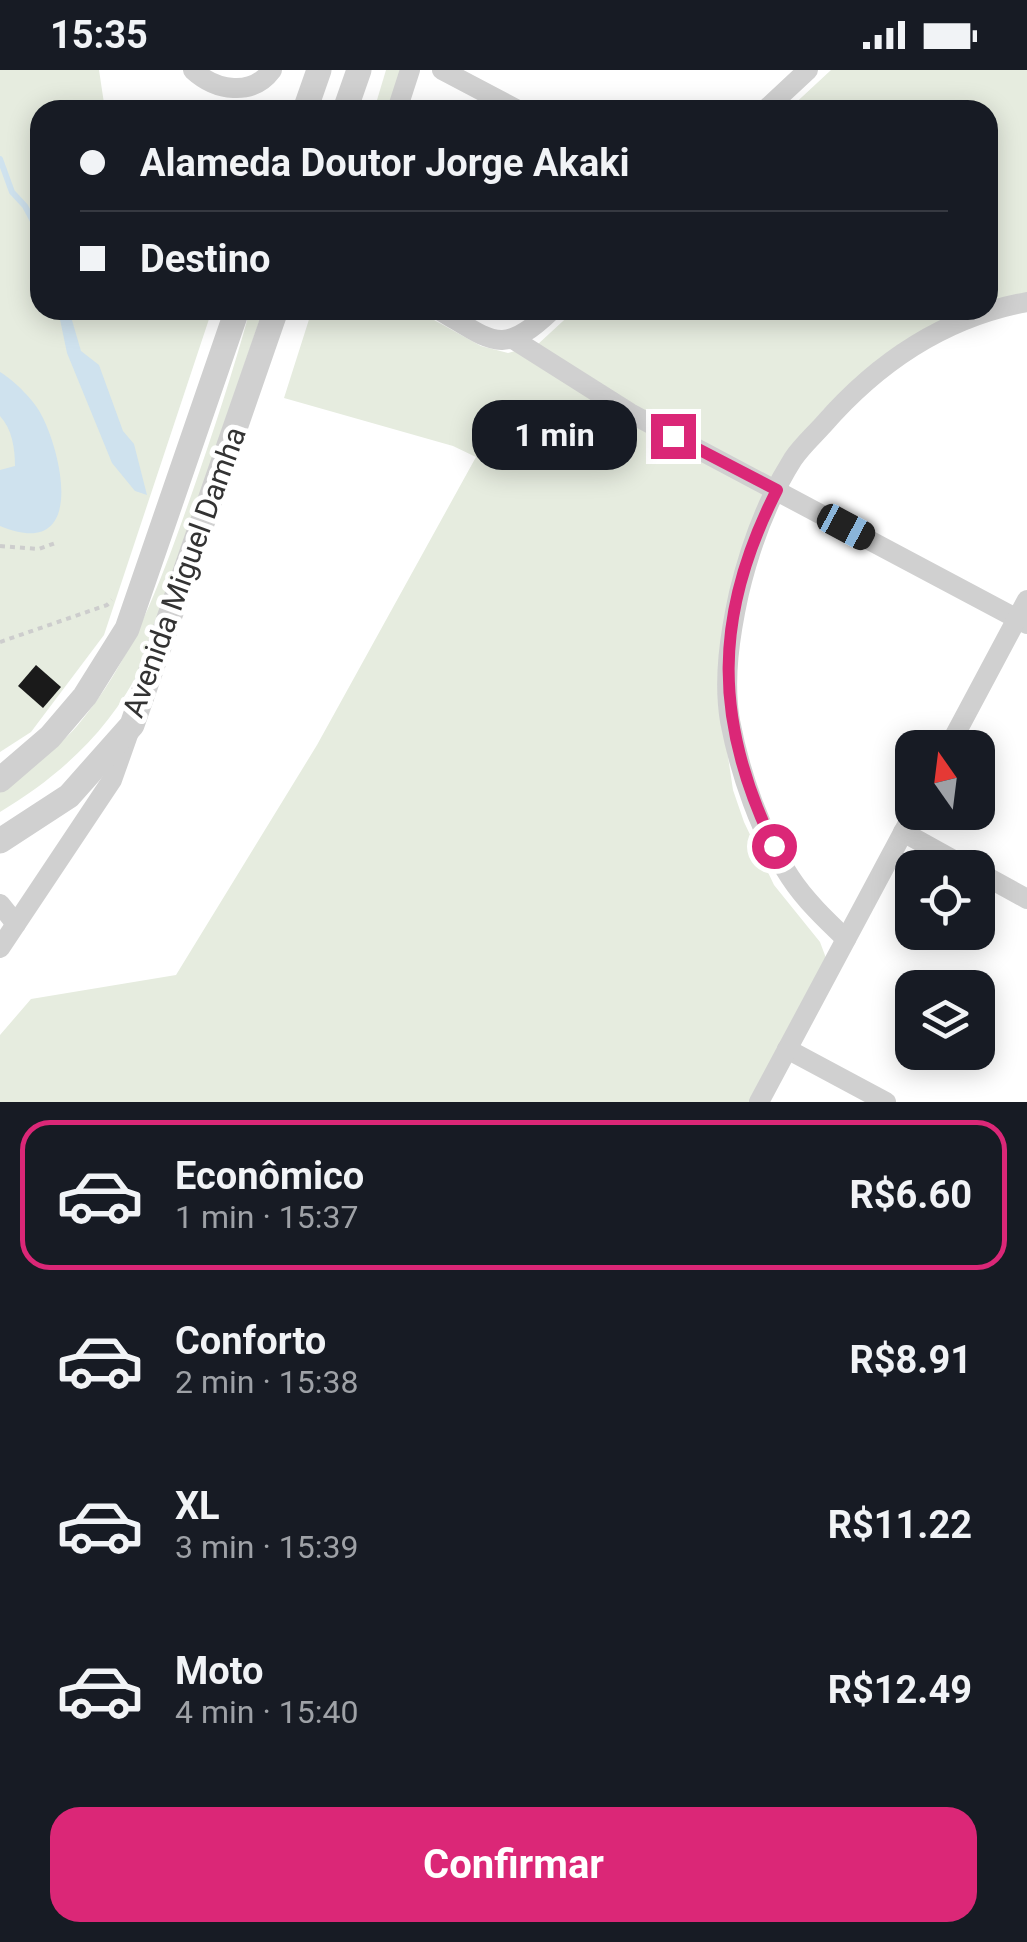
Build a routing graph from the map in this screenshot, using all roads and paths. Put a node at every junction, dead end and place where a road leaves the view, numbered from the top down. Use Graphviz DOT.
graph roads {
  1 [pos="193,70"];
  2 [pos="272,70"];
  3 [pos="319,70"];
  4 [pos="359,70"];
  5 [pos="410,70"];
  6 [pos="442,70"];
  7 [pos="808,70"];
  8 [pos="308,100"];
  9 [pos="348,100"];
  10 [pos="400,100"];
  11 [pos="499,100"];
  12 [pos="776,100"];
  13 [pos="1027,302"];
  14 [pos="998,310"];
  15 [pos="233,320"];
  16 [pos="273,320"];
  17 [pos="457,320"];
  18 [pos="541,320"];
  19 [pos="962,320"];
  20 [pos="513,339"];
  21 [pos="777,490"];
  22 [pos="58,542"];
  23 [pos="0,546"];
  24 [pos="117,596"];
  25 [pos="1024,614"];
  26 [pos="0,642"];
  27 [pos="132,724"];
  28 [pos="958,730"];
  29 [pos="0,780"];
  30 [pos="903,832"];
  31 [pos="0,840"];
  32 [pos="936,850"];
  33 [pos="995,881"];
  34 [pos="1027,899"];
  35 [pos="0,904"];
  36 [pos="16,924"];
  37 [pos="846,939"];
  38 [pos="0,948"];
  39 [pos="787,1048"];
  40 [pos="758,1102"];
  41 [pos="886,1102"];
  1 -- 2 [label="street"];
  3 -- 8 [label="street"];
  4 -- 9 [label="street"];
  5 -- 10 [label="street"];
  6 -- 11 [label="street"];
  7 -- 12 [label="street"];
  13 -- 14 [label="street"];
  15 -- 29 [label="street, Avenida Miguel Damha"];
  16 -- 27 [label="street, Avenida Miguel Damha"];
  17 -- 20 [label="street"];
  18 -- 20 [label="street"];
  19 -- 21 [label="street"];
  20 -- 21 [label="street"];
  21 -- 25 [label="street"];
  21 -- 37 [label="street"];
  22 -- 23 [label="path"];
  24 -- 26 [label="path"];
  25 -- 28 [label="street"];
  27 -- 31 [label="street, Avenida Miguel Damha"];
  27 -- 36 [label="street"];
  30 -- 32 [label="street"];
  30 -- 37 [label="street"];
  33 -- 34 [label="street"];
  35 -- 36 [label="street"];
  36 -- 38 [label="street"];
  37 -- 39 [label="street"];
  39 -- 40 [label="street"];
  39 -- 41 [label="street"];
}
